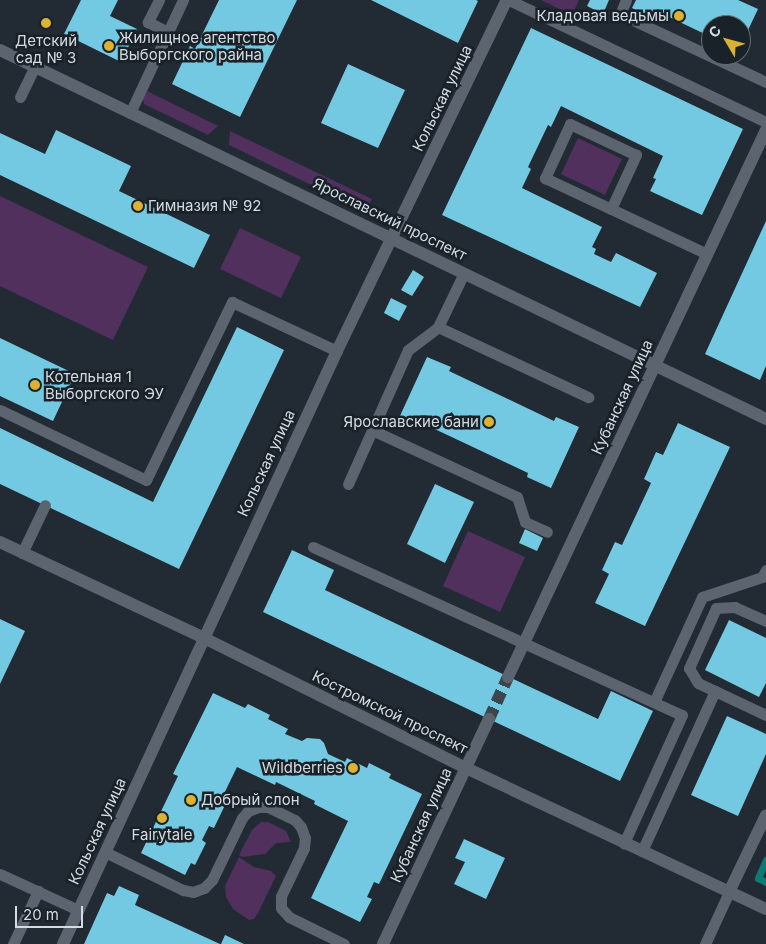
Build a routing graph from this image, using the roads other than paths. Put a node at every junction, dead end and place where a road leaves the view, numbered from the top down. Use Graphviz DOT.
graph roads {
  1 [pos="158,0"];
  2 [pos="183,0"];
  3 [pos="508,0"];
  4 [pos="626,0"];
  5 [pos="168,32"];
  6 [pos="0,50"];
  7 [pos="35,66"];
  8 [pos="766,82"];
  9 [pos="20,97"];
  10 [pos="130,113"];
  11 [pos="766,122"];
  12 [pos="765,137"];
  13 [pos="611,209"];
  14 [pos="393,239"];
  15 [pos="707,254"];
  16 [pos="464,273"];
  17 [pos="438,327"];
  18 [pos="337,350"];
  19 [pos="655,365"];
  20 [pos="588,397"];
  21 [pos="0,410"];
  22 [pos="766,418"];
  23 [pos="372,430"];
  24 [pos="348,484"];
  25 [pos="45,505"];
  26 [pos="547,532"];
  27 [pos="0,542"];
  28 [pos="313,546"];
  29 [pos="22,553"];
  30 [pos="766,570"];
  31 [pos="766,622"];
  32 [pos="204,638"];
  33 [pos="524,643"];
  34 [pos="508,677"];
  35 [pos="716,691"];
  36 [pos="654,702"];
  37 [pos="766,716"];
  38 [pos="489,719"];
  39 [pos="466,768"];
  40 [pos="766,815"];
  41 [pos="624,843"];
  42 [pos="642,851"];
  43 [pos="105,852"];
  44 [pos="0,874"];
  45 [pos="38,891"];
  46 [pos="729,892"];
  47 [pos="766,909"];
  48 [pos="78,910"];
  49 [pos="13,944"];
  50 [pos="63,944"];
  51 [pos="344,944"];
  52 [pos="383,944"];
  53 [pos="705,944"];
  1 -- 5 [label="lane"];
  2 -- 5 [label="lane"];
  3 -- 11 [label="lane"];
  3 -- 14 [label="street, Кольская улица"];
  4 -- 8 [label="lane"];
  5 -- 10 [label="lane"];
  6 -- 7 [label="street, Ярославский проспект"];
  7 -- 9 [label="lane"];
  7 -- 10 [label="street, Ярославский проспект"];
  10 -- 14 [label="street, Ярославский проспект"];
  12 -- 15 [label="street, Кубанская улица"];
  13 -- 13 [label="lane"];
  13 -- 15 [label="lane"];
  14 -- 16 [label="street, Ярославский проспект"];
  14 -- 18 [label="street, Кольская улица"];
  15 -- 19 [label="street, Кубанская улица"];
  16 -- 17 [label="lane"];
  16 -- 19 [label="street, Ярославский проспект"];
  17 -- 20 [label="lane"];
  17 -- 23 [label="lane"];
  18 -- 21 [label="lane"];
  18 -- 32 [label="street, Кольская улица"];
  19 -- 22 [label="street, Ярославский проспект"];
  19 -- 33 [label="street, Кубанская улица"];
  23 -- 24 [label="lane"];
  23 -- 26 [label="lane"];
  25 -- 29 [label="lane"];
  27 -- 29 [label="street, Костромской проспект"];
  28 -- 33 [label="lane"];
  29 -- 32 [label="street, Костромской проспект"];
  30 -- 36 [label="lane"];
  31 -- 35 [label="lane"];
  32 -- 39 [label="street, Костромской проспект"];
  32 -- 43 [label="street, Кольская улица"];
  33 -- 34 [label="street, Кубанская улица"];
  33 -- 36 [label="lane"];
  35 -- 37 [label="lane"];
  35 -- 42 [label="lane"];
  36 -- 41 [label="lane"];
  38 -- 39 [label="street, Кубанская улица"];
  39 -- 41 [label="street, Костромской проспект"];
  39 -- 52 [label="street, Кубанская улица"];
  40 -- 46 [label="street"];
  41 -- 42 [label="street, Костромской проспект"];
  42 -- 46 [label="street, Костромской проспект"];
  43 -- 48 [label="street, Кольская улица"];
  43 -- 51 [label="lane"];
  44 -- 45 [label="lane"];
  45 -- 48 [label="lane"];
  45 -- 49 [label="lane"];
  46 -- 47 [label="street, Костромской проспект"];
  46 -- 53 [label="lane"];
  48 -- 50 [label="street, Кольская улица"];
}
